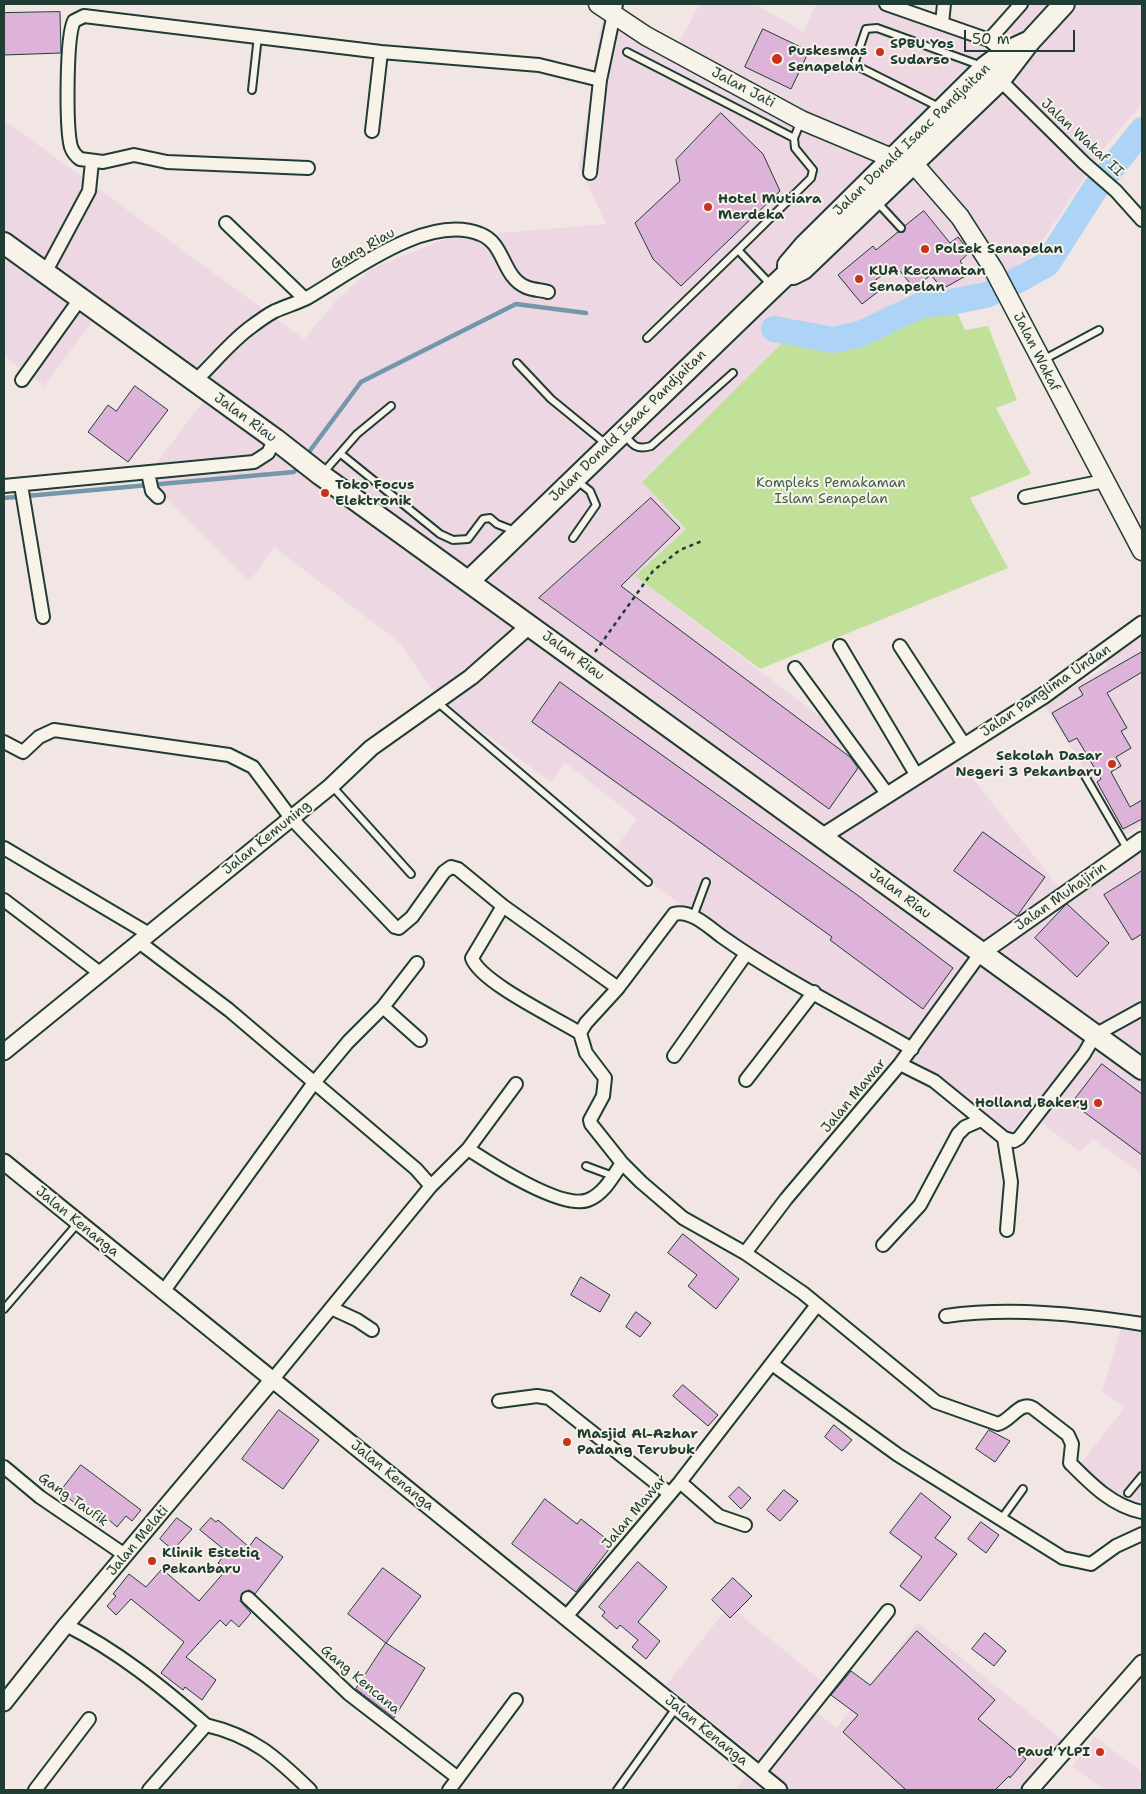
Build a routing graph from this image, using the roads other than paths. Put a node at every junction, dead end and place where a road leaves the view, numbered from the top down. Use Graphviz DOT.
graph roads {
  1 [pos="886,4"];
  2 [pos="944,4"];
  3 [pos="1021,4"];
  4 [pos="1064,4"];
  5 [pos="609,7"];
  6 [pos="906,7"];
  7 [pos="942,23"];
  8 [pos="258,36"];
  9 [pos="989,40"];
  10 [pos="1030,41"];
  11 [pos="381,52"];
  12 [pos="628,52"];
  13 [pos="1004,53"];
  14 [pos="985,67"];
  15 [pos="600,80"];
  16 [pos="1000,80"];
  17 [pos="252,90"];
  18 [pos="943,109"];
  19 [pos="802,120"];
  20 [pos="372,131"];
  21 [pos="794,138"];
  22 [pos="904,161"];
  23 [pos="92,162"];
  24 [pos="308,168"];
  25 [pos="590,173"];
  26 [pos="874,200"];
  27 [pos="1142,220"];
  28 [pos="226,223"];
  29 [pos="901,228"];
  30 [pos="4,242"];
  31 [pos="738,250"];
  32 [pos="45,273"];
  33 [pos="788,273"];
  34 [pos="773,286"];
  35 [pos="548,292"];
  36 [pos="80,298"];
  37 [pos="305,299"];
  38 [pos="1099,330"];
  39 [pos="648,338"];
  40 [pos="1042,360"];
  41 [pos="517,363"];
  42 [pos="734,372"];
  43 [pos="22,380"];
  44 [pos="195,381"];
  45 [pos="391,406"];
  46 [pos="623,432"];
  47 [pos="275,439"];
  48 [pos="608,446"];
  49 [pos="340,454"];
  50 [pos="318,473"];
  51 [pos="573,478"];
  52 [pos="1104,482"];
  53 [pos="4,486"];
  54 [pos="22,490"];
  55 [pos="1025,497"];
  56 [pos="518,532"];
  57 [pos="573,538"];
  58 [pos="1142,551"];
  59 [pos="469,581"];
  60 [pos="43,616"];
  61 [pos="1142,624"];
  62 [pos="530,625"];
  63 [pos="840,646"];
  64 [pos="900,646"];
  65 [pos="795,668"];
  66 [pos="437,702"];
  67 [pos="4,742"];
  68 [pos="965,746"];
  69 [pos="917,776"];
  70 [pos="1085,776"];
  71 [pos="331,786"];
  72 [pos="888,794"];
  73 [pos="291,818"];
  74 [pos="823,836"];
  75 [pos="1142,840"];
  76 [pos="4,848"];
  77 [pos="1128,850"];
  78 [pos="411,874"];
  79 [pos="648,882"];
  80 [pos="706,882"];
  81 [pos="4,900"];
  82 [pos="503,906"];
  83 [pos="694,917"];
  84 [pos="144,938"];
  85 [pos="746,954"];
  86 [pos="980,954"];
  87 [pos="417,963"];
  88 [pos="100,973"];
  89 [pos="618,988"];
  90 [pos="814,992"];
  91 [pos="383,1007"];
  92 [pos="1142,1009"];
  93 [pos="580,1033"];
  94 [pos="1095,1035"];
  95 [pos="420,1040"];
  96 [pos="912,1048"];
  97 [pos="4,1052"];
  98 [pos="674,1056"];
  99 [pos="900,1064"];
  100 [pos="1142,1069"];
  101 [pos="746,1080"];
  102 [pos="313,1084"];
  103 [pos="516,1084"];
  104 [pos="982,1120"];
  105 [pos="1004,1138"];
  106 [pos="468,1149"];
  107 [pos="4,1162"];
  108 [pos="622,1163"];
  109 [pos="586,1166"];
  110 [pos="612,1176"];
  111 [pos="431,1186"];
  112 [pos="78,1223"];
  113 [pos="1007,1230"];
  114 [pos="884,1245"];
  115 [pos="745,1253"];
  116 [pos="163,1292"];
  117 [pos="817,1305"];
  118 [pos="331,1308"];
  119 [pos="4,1309"];
  120 [pos="946,1316"];
  121 [pos="1142,1324"];
  122 [pos="372,1330"];
  123 [pos="772,1364"];
  124 [pos="273,1380"];
  125 [pos="499,1401"];
  126 [pos="4,1467"];
  127 [pos="1142,1476"];
  128 [pos="680,1482"];
  129 [pos="1023,1489"];
  130 [pos="1128,1493"];
  131 [pos="670,1494"];
  132 [pos="1142,1512"];
  133 [pos="1002,1518"];
  134 [pos="745,1524"];
  135 [pos="1142,1534"];
  136 [pos="125,1555"];
  137 [pos="248,1598"];
  138 [pos="888,1611"];
  139 [pos="565,1618"];
  140 [pos="66,1625"];
  141 [pos="1142,1663"];
  142 [pos="516,1700"];
  143 [pos="4,1703"];
  144 [pos="676,1708"];
  145 [pos="89,1719"];
  146 [pos="206,1725"];
  147 [pos="758,1774"];
  148 [pos="458,1778"];
  149 [pos="35,1790"];
  150 [pos="149,1790"];
  151 [pos="310,1790"];
  152 [pos="449,1790"];
  153 [pos="617,1790"];
  154 [pos="779,1790"];
  155 [pos="1030,1790"];
  1 -- 6 [label="street"];
  2 -- 7 [label="street"];
  3 -- 9 [label="street"];
  4 -- 10 [label="main road, Jalan Donald Isaac Pandjaitan"];
  5 -- 15 [label="street"];
  5 -- 19 [label="main road, Jalan Jati"];
  6 -- 7 [label="street"];
  7 -- 9 [label="street"];
  8 -- 11 [label="street"];
  8 -- 17 [label="lane"];
  8 -- 23 [label="street"];
  9 -- 13 [label="street"];
  10 -- 13 [label="main road, Jalan Donald Isaac Pandjaitan"];
  10 -- 16 [label="main road, Jalan Donald Isaac Pandjaitan"];
  11 -- 15 [label="street"];
  11 -- 20 [label="street"];
  12 -- 21 [label="lane"];
  13 -- 14 [label="main road, Jalan Donald Isaac Pandjaitan"];
  14 -- 18 [label="main road, Jalan Donald Isaac Pandjaitan"];
  14 -- 18 [label="lane"];
  15 -- 25 [label="street"];
  16 -- 22 [label="main road, Jalan Donald Isaac Pandjaitan"];
  16 -- 27 [label="street, Jalan Wakaf II"];
  18 -- 22 [label="main road, Jalan Donald Isaac Pandjaitan"];
  19 -- 21 [label="lane"];
  19 -- 22 [label="main road, Jalan Jati"];
  21 -- 31 [label="lane"];
  22 -- 26 [label="main road, Jalan Donald Isaac Pandjaitan"];
  22 -- 33 [label="main road, Jalan Donald Isaac Pandjaitan"];
  22 -- 40 [label="main road, Jalan Wakaf"];
  23 -- 24 [label="street"];
  23 -- 32 [label="street"];
  26 -- 29 [label="lane"];
  26 -- 33 [label="main road, Jalan Donald Isaac Pandjaitan"];
  28 -- 37 [label="street"];
  30 -- 32 [label="main road, Jalan Riau"];
  31 -- 34 [label="lane"];
  31 -- 39 [label="lane"];
  32 -- 36 [label="main road, Jalan Riau"];
  33 -- 34 [label="main road, Jalan Donald Isaac Pandjaitan"];
  34 -- 46 [label="main road, Jalan Donald Isaac Pandjaitan"];
  35 -- 37 [label="street, Gang Riau"];
  36 -- 43 [label="street"];
  36 -- 44 [label="main road, Jalan Riau"];
  37 -- 44 [label="street, Gang Riau"];
  38 -- 40 [label="lane"];
  40 -- 52 [label="main road, Jalan Wakaf"];
  41 -- 48 [label="lane"];
  42 -- 46 [label="lane"];
  44 -- 47 [label="main road, Jalan Riau"];
  45 -- 49 [label="lane"];
  46 -- 48 [label="main road, Jalan Donald Isaac Pandjaitan"];
  47 -- 50 [label="main road, Jalan Riau"];
  47 -- 54 [label="street"];
  48 -- 51 [label="main road, Jalan Donald Isaac Pandjaitan"];
  49 -- 50 [label="lane"];
  49 -- 56 [label="lane"];
  50 -- 59 [label="main road, Jalan Riau"];
  51 -- 56 [label="main road, Jalan Donald Isaac Pandjaitan"];
  51 -- 57 [label="lane"];
  52 -- 55 [label="street"];
  52 -- 58 [label="main road, Jalan Wakaf"];
  53 -- 54 [label="street"];
  54 -- 60 [label="street"];
  56 -- 59 [label="main road, Jalan Donald Isaac Pandjaitan"];
  59 -- 62 [label="main road, Jalan Riau"];
  61 -- 68 [label="street, Jalan Panglima Undan"];
  62 -- 66 [label="street, Jalan Kemuning"];
  62 -- 74 [label="main road, Jalan Riau"];
  63 -- 69 [label="street"];
  64 -- 68 [label="street"];
  65 -- 72 [label="street"];
  66 -- 71 [label="street, Jalan Kemuning"];
  66 -- 79 [label="lane"];
  67 -- 73 [label="street"];
  68 -- 69 [label="street, Jalan Panglima Undan"];
  69 -- 72 [label="street, Jalan Panglima Undan"];
  70 -- 77 [label="lane"];
  71 -- 73 [label="street, Jalan Kemuning"];
  71 -- 78 [label="lane"];
  72 -- 74 [label="street, Jalan Panglima Undan"];
  73 -- 82 [label="street"];
  73 -- 84 [label="street, Jalan Kemuning"];
  74 -- 86 [label="main road, Jalan Riau"];
  75 -- 77 [label="street, Jalan Muhajirin"];
  76 -- 84 [label="street"];
  77 -- 86 [label="street, Jalan Muhajirin"];
  80 -- 83 [label="lane"];
  81 -- 88 [label="street"];
  82 -- 89 [label="street"];
  82 -- 93 [label="street"];
  83 -- 85 [label="street"];
  83 -- 89 [label="street"];
  84 -- 88 [label="street, Jalan Kemuning"];
  84 -- 102 [label="street"];
  85 -- 90 [label="street"];
  85 -- 98 [label="street"];
  86 -- 94 [label="main road, Jalan Riau"];
  86 -- 96 [label="street, Jalan Mawar"];
  87 -- 91 [label="street"];
  88 -- 97 [label="street, Jalan Kemuning"];
  89 -- 93 [label="street"];
  90 -- 96 [label="street"];
  90 -- 101 [label="street"];
  91 -- 95 [label="street"];
  91 -- 102 [label="street"];
  92 -- 94 [label="street"];
  93 -- 108 [label="street"];
  94 -- 100 [label="main road, Jalan Riau"];
  94 -- 105 [label="street"];
  96 -- 99 [label="street, Jalan Mawar"];
  99 -- 104 [label="street"];
  99 -- 115 [label="street, Jalan Mawar"];
  102 -- 111 [label="street"];
  102 -- 116 [label="street"];
  103 -- 106 [label="street"];
  104 -- 105 [label="street"];
  104 -- 114 [label="street"];
  105 -- 113 [label="street"];
  106 -- 110 [label="street"];
  106 -- 111 [label="street"];
  107 -- 112 [label="street, Jalan Kenanga"];
  108 -- 110 [label="street"];
  108 -- 115 [label="street"];
  109 -- 110 [label="lane"];
  111 -- 118 [label="street"];
  112 -- 116 [label="street, Jalan Kenanga"];
  112 -- 119 [label="lane"];
  115 -- 117 [label="street"];
  116 -- 124 [label="street, Jalan Kenanga"];
  117 -- 123 [label="street, Jalan Mawar"];
  117 -- 132 [label="street"];
  118 -- 122 [label="street"];
  118 -- 124 [label="street"];
  120 -- 121 [label="street"];
  123 -- 128 [label="street, Jalan Mawar"];
  123 -- 133 [label="street"];
  124 -- 136 [label="street, Jalan Melati"];
  124 -- 139 [label="street, Jalan Kenanga"];
  125 -- 131 [label="street"];
  126 -- 136 [label="street, Gang Taufik"];
  127 -- 130 [label="lane"];
  128 -- 131 [label="street, Jalan Mawar"];
  128 -- 134 [label="street"];
  129 -- 133 [label="lane"];
  131 -- 139 [label="street, Jalan Mawar"];
  133 -- 135 [label="street"];
  136 -- 140 [label="street, Jalan Melati"];
  137 -- 148 [label="street, Gang Kencana"];
  138 -- 147 [label="street"];
  139 -- 144 [label="street, Jalan Kenanga"];
  140 -- 143 [label="street, Jalan Melati"];
  140 -- 146 [label="street"];
  141 -- 155 [label="street"];
  142 -- 148 [label="street"];
  144 -- 147 [label="street, Jalan Kenanga"];
  144 -- 153 [label="lane"];
  145 -- 149 [label="street"];
  146 -- 150 [label="street"];
  146 -- 151 [label="street"];
  147 -- 154 [label="street, Jalan Kenanga"];
  148 -- 152 [label="street"];
}
